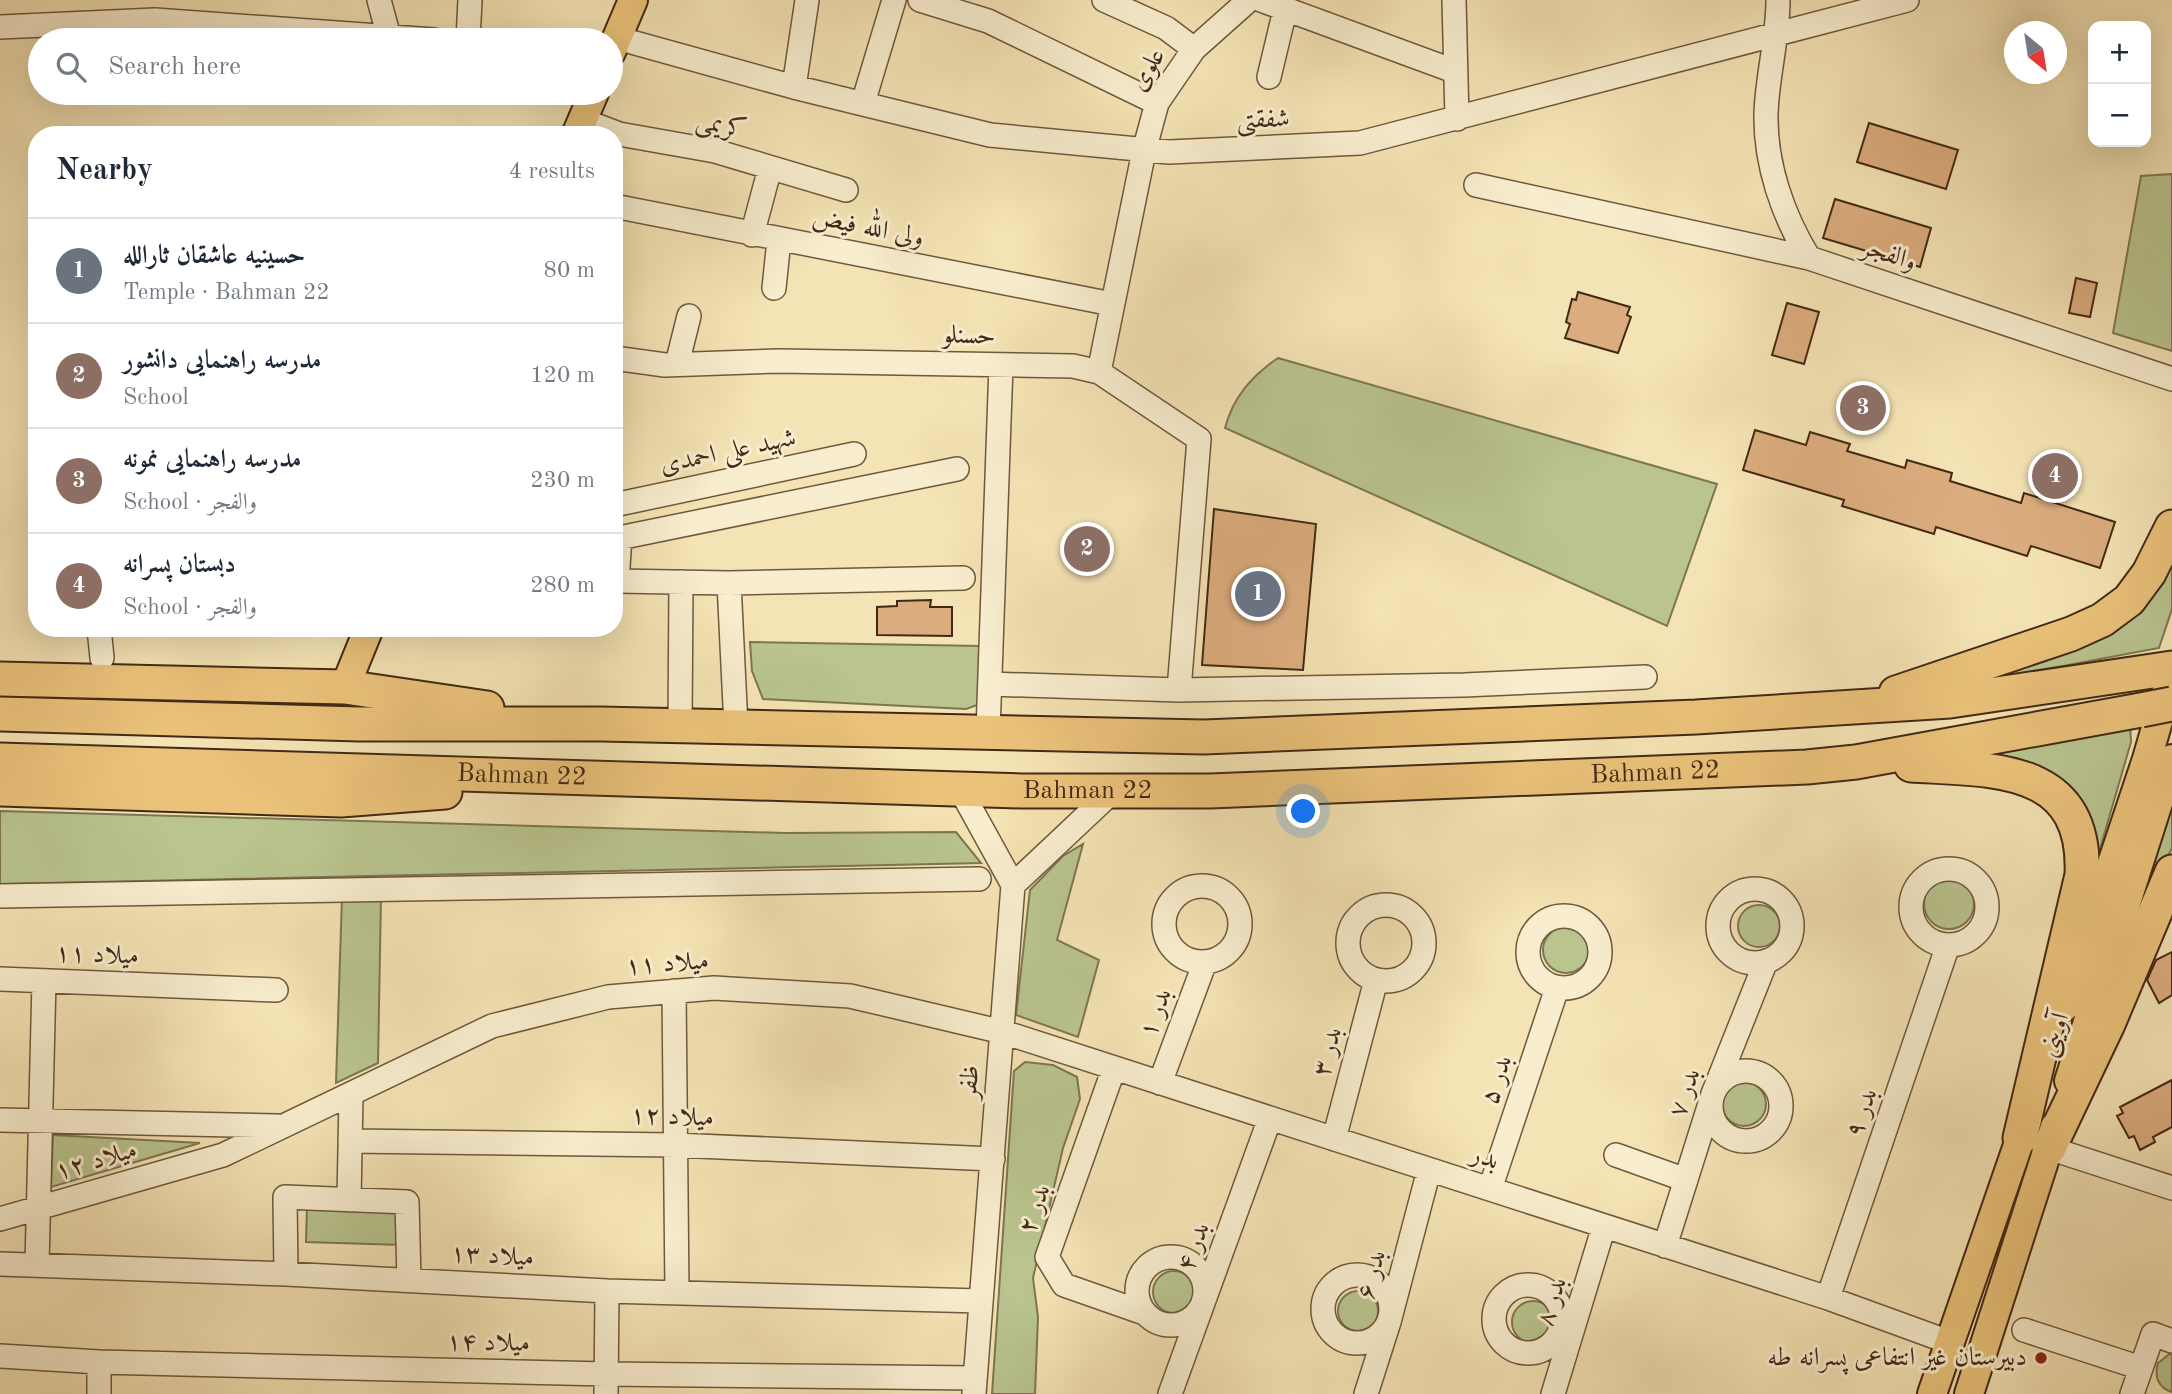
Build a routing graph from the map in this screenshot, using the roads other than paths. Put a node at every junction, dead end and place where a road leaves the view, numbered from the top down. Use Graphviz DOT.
graph roads {
  1 [pos="379,0"];
  2 [pos="470,0"];
  3 [pos="633,0"];
  4 [pos="807,0"];
  5 [pos="894,0"];
  6 [pos="920,0"];
  7 [pos="1104,0"];
  8 [pos="1249,0"];
  9 [pos="1261,0"];
  10 [pos="1454,0"];
  11 [pos="1778,0"];
  12 [pos="1907,0"];
  13 [pos="1285,10"];
  14 [pos="0,27"];
  15 [pos="265,28"];
  16 [pos="387,28"];
  17 [pos="469,28"];
  18 [pos="621,28"];
  19 [pos="1778,34"];
  20 [pos="623,47"];
  21 [pos="1194,49"];
  22 [pos="1454,71"];
  23 [pos="1269,77"];
  24 [pos="794,87"];
  25 [pos="863,103"];
  26 [pos="1157,103"];
  27 [pos="589,105"];
  28 [pos="1457,119"];
  29 [pos="579,126"];
  30 [pos="623,135"];
  31 [pos="1144,151"];
  32 [pos="770,168"];
  33 [pos="1476,185"];
  34 [pos="846,190"];
  35 [pos="623,208"];
  36 [pos="752,234"];
  37 [pos="779,240"];
  38 [pos="1809,258"];
  39 [pos="774,288"];
  40 [pos="1112,304"];
  41 [pos="689,316"];
  42 [pos="623,359"];
  43 [pos="677,364"];
  44 [pos="1001,365"];
  45 [pos="1098,372"];
  46 [pos="2172,379"];
  47 [pos="854,454"];
  48 [pos="957,469"];
  49 [pos="623,503"];
  50 [pos="2172,527"];
  51 [pos="623,537"];
  52 [pos="962,578"];
  53 [pos="623,581"];
  54 [pos="681,582"];
  55 [pos="729,583"];
  56 [pos="100,637"];
  57 [pos="365,637"];
  58 [pos="102,658"];
  59 [pos="2166,670"];
  60 [pos="1645,677"];
  61 [pos="0,679"];
  62 [pos="990,684"];
  63 [pos="345,687"];
  64 [pos="1180,690"];
  65 [pos="2157,707"];
  66 [pos="1852,708"];
  67 [pos="0,713"];
  68 [pos="600,724"];
  69 [pos="680,726"];
  70 [pos="736,727"];
  71 [pos="988,731"];
  72 [pos="2172,759"];
  73 [pos="0,760"];
  74 [pos="1856,762"];
  75 [pos="610,778"];
  76 [pos="0,789"];
  77 [pos="960,789"];
  78 [pos="1113,791"];
  79 [pos="2172,872"];
  80 [pos="979,879"];
  81 [pos="1013,885"];
  82 [pos="0,896"];
  83 [pos="1948,945"];
  84 [pos="1766,961"];
  85 [pos="1205,962"];
  86 [pos="0,979"];
  87 [pos="1376,980"];
  88 [pos="44,981"];
  89 [pos="1557,988"];
  90 [pos="276,989"];
  91 [pos="674,991"];
  92 [pos="1003,1032"];
  93 [pos="1114,1068"];
  94 [pos="1160,1083"];
  95 [pos="351,1096"];
  96 [pos="1270,1118"];
  97 [pos="0,1120"];
  98 [pos="41,1122"];
  99 [pos="285,1126"];
  100 [pos="1334,1139"];
  101 [pos="350,1141"];
  102 [pos="2035,1143"];
  103 [pos="676,1145"];
  104 [pos="1616,1155"];
  105 [pos="993,1159"];
  106 [pos="1429,1170"];
  107 [pos="1686,1180"];
  108 [pos="2172,1188"];
  109 [pos="1490,1189"];
  110 [pos="349,1199"];
  111 [pos="40,1206"];
  112 [pos="0,1219"];
  113 [pos="1604,1226"];
  114 [pos="1665,1246"];
  115 [pos="0,1264"];
  116 [pos="37,1265"];
  117 [pos="286,1274"];
  118 [pos="409,1280"];
  119 [pos="607,1291"];
  120 [pos="677,1293"];
  121 [pos="1828,1298"];
  122 [pos="981,1301"];
  123 [pos="1204,1301"];
  124 [pos="1144,1313"];
  125 [pos="2024,1330"];
  126 [pos="2172,1341"];
  127 [pos="1949,1342"];
  128 [pos="0,1356"];
  129 [pos="99,1362"];
  130 [pos="2141,1368"];
  131 [pos="606,1384"];
  132 [pos="974,1386"];
  133 [pos="99,1394"];
  134 [pos="1170,1394"];
  135 [pos="1366,1394"];
  136 [pos="1553,1394"];
  137 [pos="1932,1394"];
  138 [pos="1969,1394"];
  139 [pos="2132,1394"];
  1 -- 16 [label="street"];
  2 -- 17 [label="street"];
  3 -- 18 [label="main road"];
  4 -- 24 [label="street"];
  5 -- 25 [label="street"];
  6 -- 26 [label="street"];
  7 -- 21 [label="street"];
  8 -- 21 [label="street, علوی"];
  9 -- 13 [label="street"];
  10 -- 22 [label="street"];
  11 -- 19 [label="street"];
  12 -- 19 [label="street, شفقتی"];
  13 -- 22 [label="street"];
  13 -- 23 [label="street"];
  14 -- 15 [label="street"];
  19 -- 28 [label="street, شفقتی"];
  19 -- 38 [label="street"];
  20 -- 24 [label="street, شفقتی"];
  21 -- 26 [label="street, علوی"];
  22 -- 28 [label="street"];
  24 -- 25 [label="street, شفقتی"];
  25 -- 31 [label="street, شفقتی"];
  26 -- 31 [label="street, علوی"];
  27 -- 29 [label="main road"];
  28 -- 31 [label="street, شفقتی"];
  30 -- 32 [label="street, کریمی"];
  31 -- 40 [label="street"];
  32 -- 34 [label="street, کریمی"];
  32 -- 36 [label="street"];
  33 -- 38 [label="street, والفجر"];
  35 -- 36 [label="street, ولی الله فیض"];
  36 -- 37 [label="street, ولی الله فیض"];
  37 -- 39 [label="street"];
  37 -- 40 [label="street, ولی الله فیض"];
  38 -- 46 [label="street, والفجر"];
  40 -- 45 [label="street"];
  41 -- 43 [label="street"];
  42 -- 43 [label="street, حسنلو"];
  43 -- 44 [label="street, حسنلو"];
  44 -- 45 [label="street, حسنلو"];
  44 -- 62 [label="street"];
  45 -- 64 [label="street"];
  47 -- 49 [label="street, شهید علی احمدی"];
  48 -- 51 [label="street"];
  50 -- 66 [label="highway"];
  52 -- 55 [label="street"];
  53 -- 54 [label="street"];
  54 -- 55 [label="street"];
  54 -- 69 [label="street"];
  55 -- 70 [label="street"];
  56 -- 58 [label="street"];
  57 -- 63 [label="main road"];
  59 -- 66 [label="highway, Bahman 22"];
  59 -- 102 [label="main road, آوینی"];
  60 -- 64 [label="street"];
  61 -- 63 [label="highway"];
  62 -- 64 [label="street"];
  62 -- 71 [label="street"];
  63 -- 68 [label="highway"];
  65 -- 74 [label="highway, Bahman 22"];
  66 -- 71 [label="highway, Bahman 22"];
  67 -- 68 [label="highway, Bahman 22"];
  68 -- 69 [label="highway, Bahman 22"];
  69 -- 70 [label="highway, Bahman 22"];
  70 -- 71 [label="highway, Bahman 22"];
  72 -- 102 [label="main road, آوینی"];
  73 -- 75 [label="highway, Bahman 22"];
  74 -- 78 [label="highway, Bahman 22"];
  74 -- 102 [label="highway"];
  75 -- 76 [label="highway"];
  75 -- 77 [label="highway, Bahman 22"];
  77 -- 78 [label="highway, Bahman 22"];
  77 -- 81 [label="street"];
  78 -- 81 [label="street"];
  79 -- 102 [label="highway"];
  80 -- 82 [label="street"];
  81 -- 92 [label="street, ظفر"];
  83 -- 121 [label="street, بدر ۹"];
  84 -- 107 [label="street, بدر ۷"];
  85 -- 94 [label="street, بدر ۱"];
  86 -- 88 [label="street, میلاد ۱۱"];
  87 -- 100 [label="street, بدر ۳"];
  88 -- 90 [label="street, میلاد ۱۱"];
  88 -- 98 [label="street"];
  89 -- 109 [label="street, بدر ۵"];
  91 -- 92 [label="street, میلاد ۱۱"];
  91 -- 95 [label="street, میلاد ۱۱"];
  91 -- 103 [label="street"];
  92 -- 93 [label="street, بدر"];
  92 -- 105 [label="street, ظفر"];
  93 -- 94 [label="street, بدر"];
  93 -- 124 [label="street, بدر ۲"];
  94 -- 96 [label="street, بدر"];
  95 -- 99 [label="street, میلاد ۱۲"];
  95 -- 101 [label="street"];
  96 -- 100 [label="street, بدر"];
  96 -- 123 [label="street, بدر ۴"];
  97 -- 98 [label="street, میلاد ۱۲"];
  98 -- 99 [label="street, میلاد ۱۲"];
  98 -- 111 [label="street"];
  99 -- 111 [label="street, میلاد ۱۲"];
  100 -- 106 [label="street, بدر"];
  101 -- 103 [label="street, میلاد ۱۲"];
  101 -- 110 [label="street"];
  102 -- 108 [label="street"];
  102 -- 127 [label="main road, آوینی"];
  102 -- 138 [label="main road, آوینی"];
  103 -- 105 [label="street, میلاد ۱۲"];
  103 -- 120 [label="street"];
  104 -- 107 [label="street"];
  105 -- 122 [label="street, ظفر"];
  106 -- 109 [label="street, بدر"];
  106 -- 135 [label="street, بدر ۶"];
  107 -- 114 [label="street, بدر ۷"];
  109 -- 113 [label="street, بدر"];
  110 -- 117 [label="street"];
  110 -- 118 [label="street"];
  111 -- 112 [label="street, میلاد ۱۲"];
  111 -- 116 [label="street"];
  113 -- 114 [label="street, بدر"];
  113 -- 136 [label="street, بدر ۸"];
  114 -- 121 [label="street, بدر"];
  115 -- 116 [label="street, میلاد ۱۳"];
  116 -- 117 [label="street, میلاد ۱۳"];
  117 -- 118 [label="street, میلاد ۱۳"];
  118 -- 119 [label="street, میلاد ۱۳"];
  119 -- 120 [label="street, میلاد ۱۳"];
  119 -- 131 [label="street"];
  120 -- 122 [label="street, میلاد ۱۳"];
  121 -- 127 [label="street, بدر"];
  122 -- 132 [label="street, ظفر"];
  123 -- 124 [label="street"];
  123 -- 124 [label="street"];
  123 -- 134 [label="street, بدر ۴"];
  125 -- 130 [label="street"];
  126 -- 130 [label="street"];
  127 -- 137 [label="main road, آوینی"];
  128 -- 129 [label="street, میلاد ۱۴"];
  129 -- 131 [label="street, میلاد ۱۴"];
  129 -- 133 [label="street"];
  130 -- 139 [label="street"];
  131 -- 132 [label="street, میلاد ۱۴"];
}
